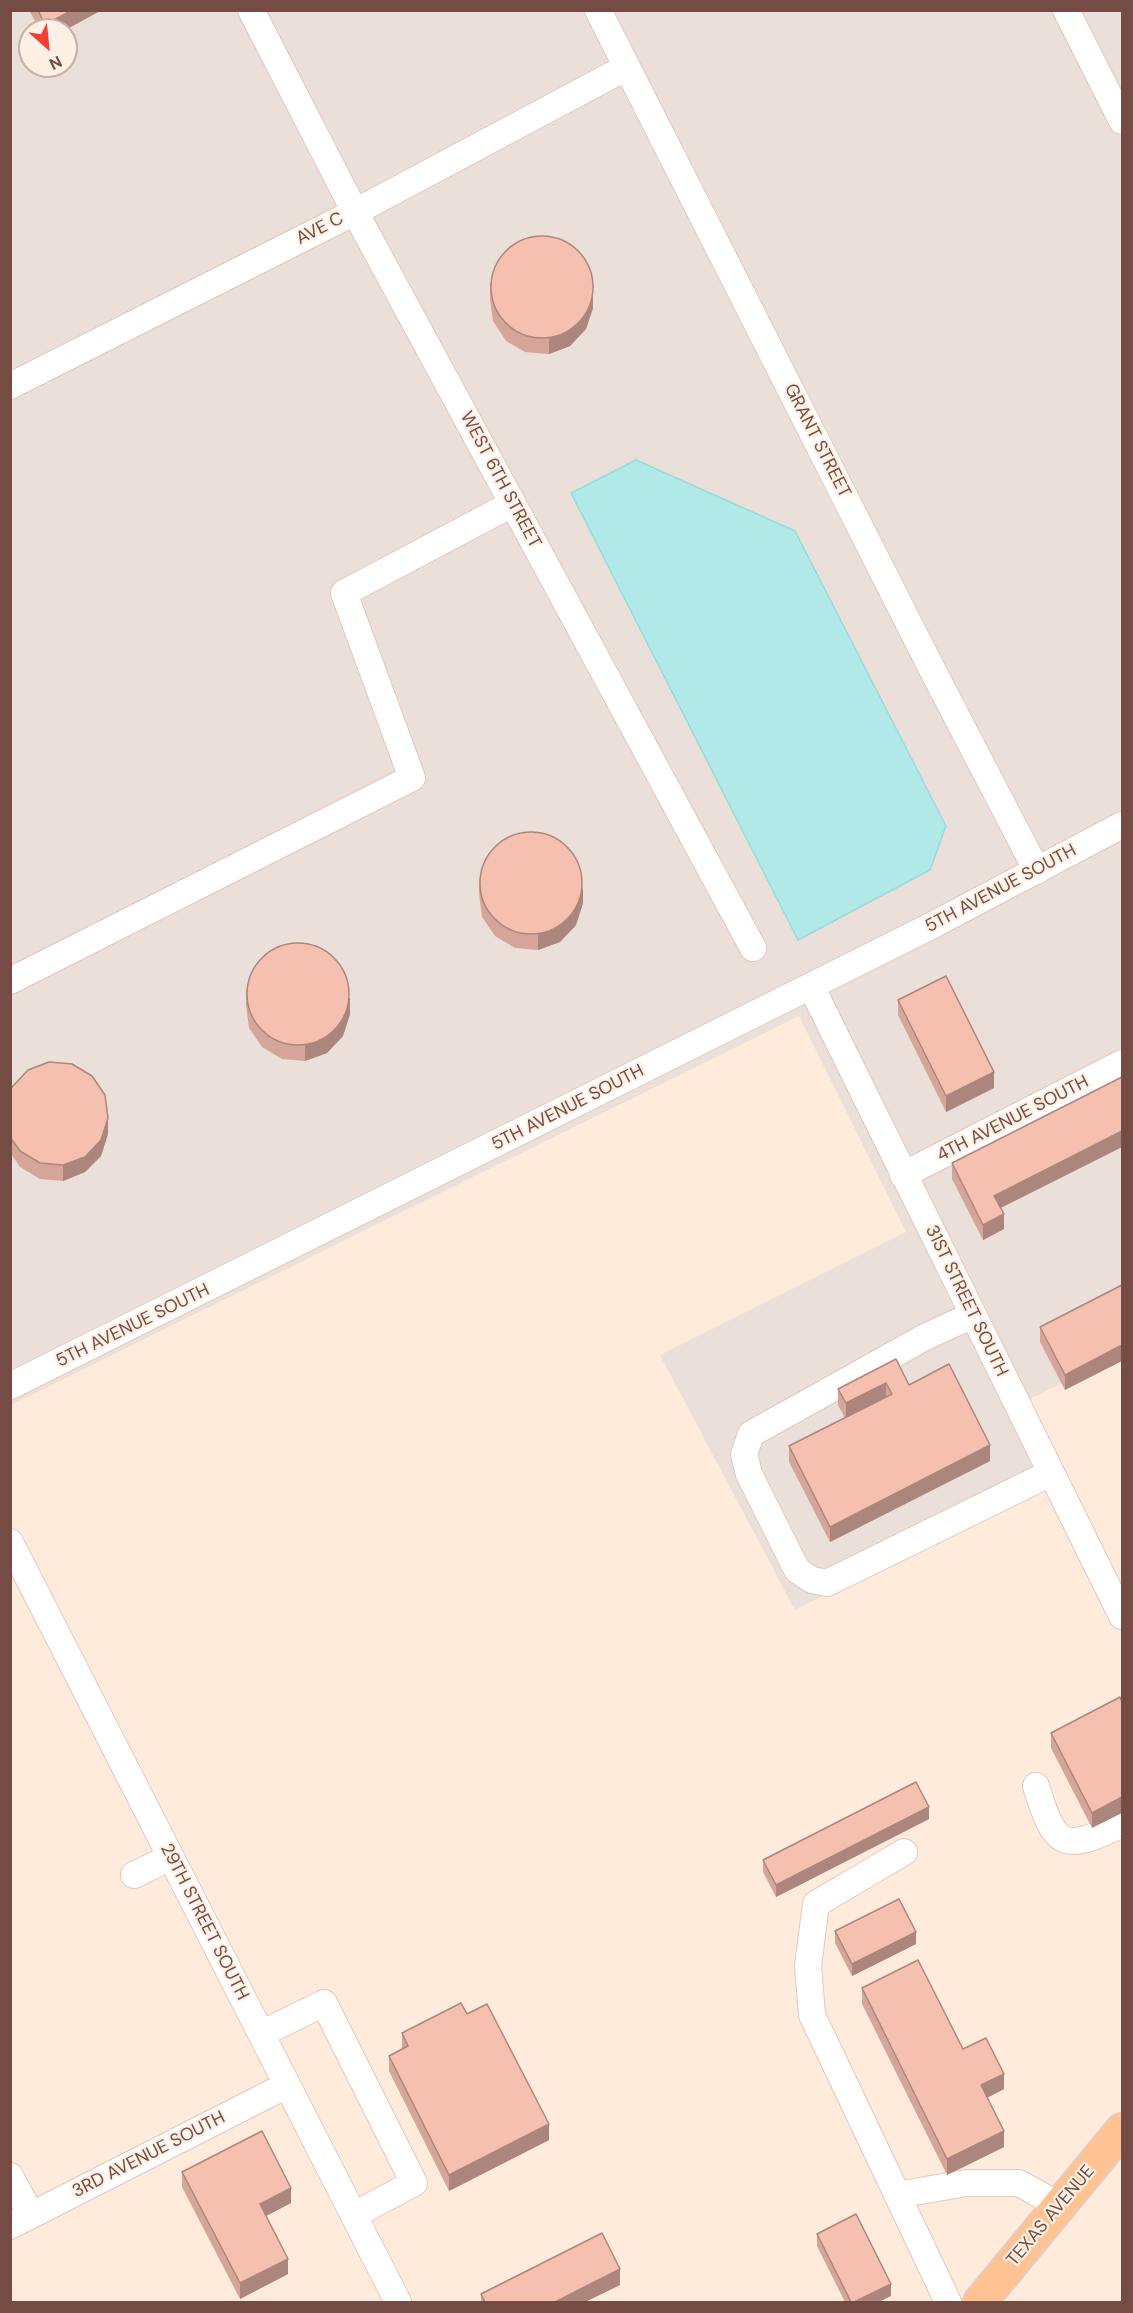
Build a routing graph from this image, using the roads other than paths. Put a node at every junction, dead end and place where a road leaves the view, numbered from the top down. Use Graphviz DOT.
graph roads {
  1 [pos="250,10"];
  2 [pos="598,10"];
  3 [pos="1066,10"];
  4 [pos="627,67"];
  5 [pos="1122,121"];
  6 [pos="355,212"];
  7 [pos="10,386"];
  8 [pos="513,504"];
  9 [pos="1122,825"];
  10 [pos="1037,871"];
  11 [pos="753,948"];
  12 [pos="10,981"];
  13 [pos="811,986"];
  14 [pos="1122,1063"];
  15 [pos="903,1174"];
  16 [pos="973,1316"];
  17 [pos="10,1386"];
  18 [pos="1052,1473"];
  19 [pos="10,1542"];
  20 [pos="1122,1616"];
  21 [pos="1036,1786"];
  22 [pos="1122,1824"];
  23 [pos="904,1852"];
  24 [pos="171,1857"];
  25 [pos="134,1875"];
  26 [pos="261,2034"];
  27 [pos="287,2085"];
  28 [pos="1122,2130"];
  29 [pos="10,2176"];
  30 [pos="897,2195"];
  31 [pos="1059,2206"];
  32 [pos="354,2215"];
  33 [pos="21,2220"];
  34 [pos="398,2302"];
  35 [pos="948,2302"];
  36 [pos="980,2302"];
  1 -- 6 [label="street, WEST 6TH STREET"];
  2 -- 4 [label="street, GRANT STREET"];
  3 -- 5 [label="street"];
  4 -- 6 [label="street, AVE C"];
  4 -- 10 [label="street, GRANT STREET"];
  6 -- 7 [label="street, AVE C"];
  6 -- 8 [label="street, WEST 6TH STREET"];
  8 -- 11 [label="street, WEST 6TH STREET"];
  8 -- 12 [label="street"];
  9 -- 10 [label="street, 5TH AVENUE SOUTH"];
  10 -- 13 [label="street, 5TH AVENUE SOUTH"];
  13 -- 15 [label="street, 31ST STREET SOUTH"];
  13 -- 17 [label="street, 5TH AVENUE SOUTH"];
  14 -- 15 [label="street, 4TH AVENUE SOUTH"];
  15 -- 16 [label="street, 31ST STREET SOUTH"];
  16 -- 18 [label="street, 31ST STREET SOUTH"];
  16 -- 18 [label="street"];
  18 -- 20 [label="street, 31ST STREET SOUTH"];
  19 -- 24 [label="street, 29TH STREET SOUTH"];
  21 -- 22 [label="street"];
  23 -- 30 [label="street"];
  24 -- 25 [label="street"];
  24 -- 26 [label="street, 29TH STREET SOUTH"];
  26 -- 27 [label="street, 29TH STREET SOUTH"];
  26 -- 32 [label="street"];
  27 -- 32 [label="street, 29TH STREET SOUTH"];
  27 -- 33 [label="street, 3RD AVENUE SOUTH"];
  28 -- 31 [label="main road, TEXAS AVENUE"];
  29 -- 33 [label="street"];
  30 -- 31 [label="street"];
  30 -- 35 [label="street"];
  31 -- 36 [label="main road, TEXAS AVENUE"];
  32 -- 34 [label="street, 29TH STREET SOUTH"];
}
